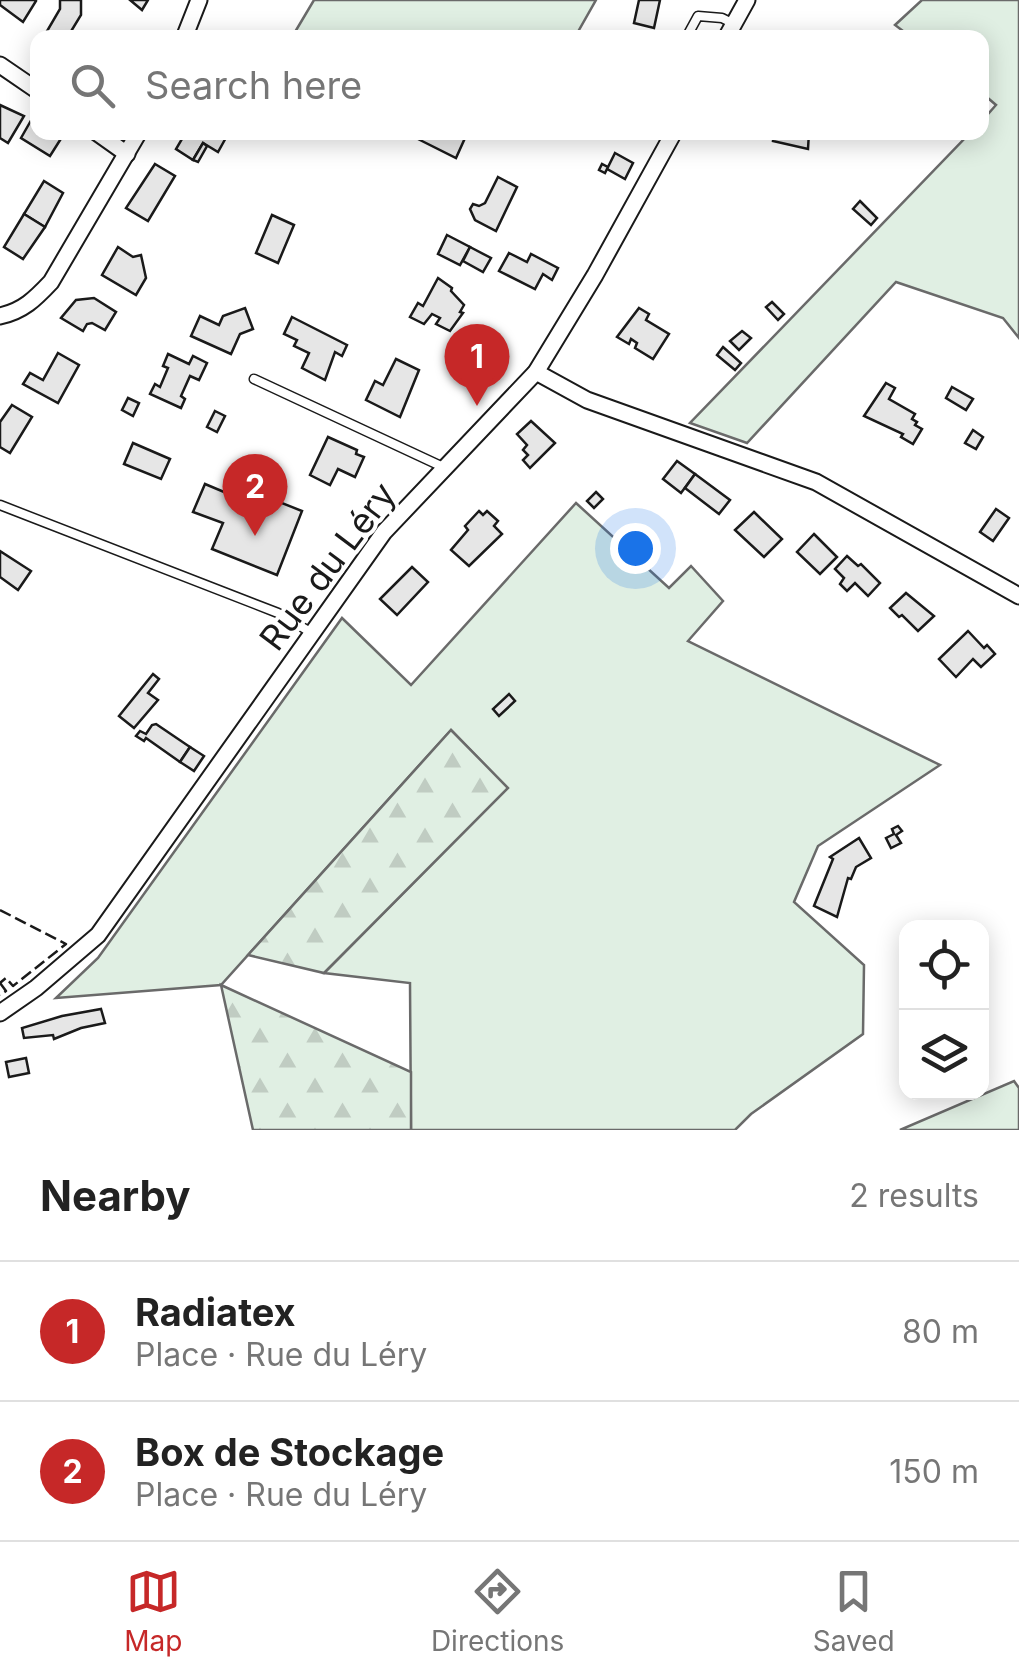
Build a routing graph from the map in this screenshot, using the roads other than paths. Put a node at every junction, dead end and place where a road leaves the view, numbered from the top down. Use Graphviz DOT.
graph roads {
  1 [pos="199,0"];
  2 [pos="748,0"];
  3 [pos="187,30"];
  4 [pos="690,30"];
  5 [pos="729,30"];
  6 [pos="731,30"];
  7 [pos="0,65"];
  8 [pos="30,86"];
  9 [pos="107,140"];
  10 [pos="134,140"];
  11 [pos="670,140"];
  12 [pos="126,154"];
  13 [pos="0,316"];
  14 [pos="536,372"];
  15 [pos="254,379"];
  16 [pos="443,467"];
  17 [pos="0,505"];
  18 [pos="1019,596"];
  19 [pos="312,634"];
  20 [pos="0,1014"];
  1 -- 3 [label="street"];
  2 -- 6 [label="street"];
  4 -- 5 [label="lane"];
  7 -- 8 [label="street"];
  9 -- 12 [label="street"];
  10 -- 12 [label="street"];
  11 -- 14 [label="street, Rue du Léry"];
  12 -- 13 [label="street"];
  14 -- 16 [label="street, Rue du Léry"];
  14 -- 18 [label="street"];
  15 -- 16 [label="lane"];
  16 -- 19 [label="street, Rue du Léry"];
  17 -- 19 [label="lane"];
  19 -- 20 [label="street, Rue du Léry"];
}
